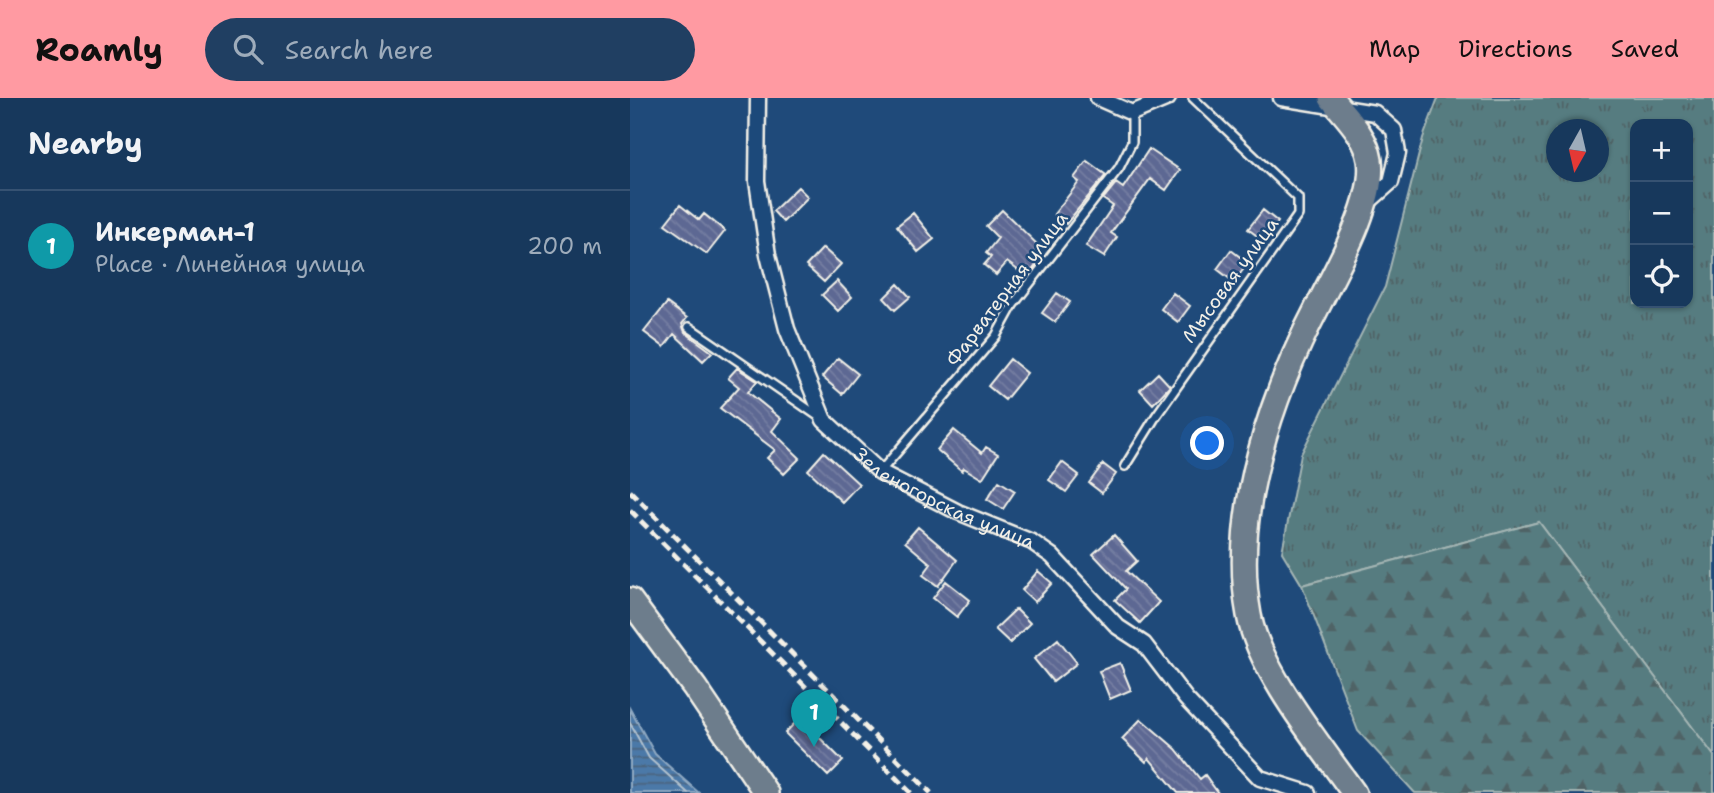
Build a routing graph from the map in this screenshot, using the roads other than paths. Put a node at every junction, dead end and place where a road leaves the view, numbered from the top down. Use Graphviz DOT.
graph roads {
  1 [pos="758,98"];
  2 [pos="1098,98"];
  3 [pos="1168,98"];
  4 [pos="1193,98"];
  5 [pos="1281,98"];
  6 [pos="1335,103"];
  7 [pos="1132,113"];
  8 [pos="1361,208"];
  9 [pos="689,327"];
  10 [pos="824,420"];
  11 [pos="1125,466"];
  12 [pos="880,472"];
  13 [pos="630,600"];
  14 [pos="766,793"];
  15 [pos="1308,793"];
  16 [pos="1354,793"];
  1 -- 10 [label="street, Зеленогорская улица"];
  2 -- 7 [label="street"];
  3 -- 7 [label="street"];
  4 -- 11 [label="lane, Мысовая улица"];
  5 -- 6 [label="street"];
  6 -- 8 [label="main road"];
  6 -- 8 [label="street"];
  7 -- 12 [label="lane, Фарватерная улица"];
  8 -- 16 [label="main road"];
  9 -- 10 [label="lane"];
  10 -- 12 [label="street, Зеленогорская улица"];
  12 -- 15 [label="street, Зеленогорская улица"];
  13 -- 14 [label="main road"];
}
